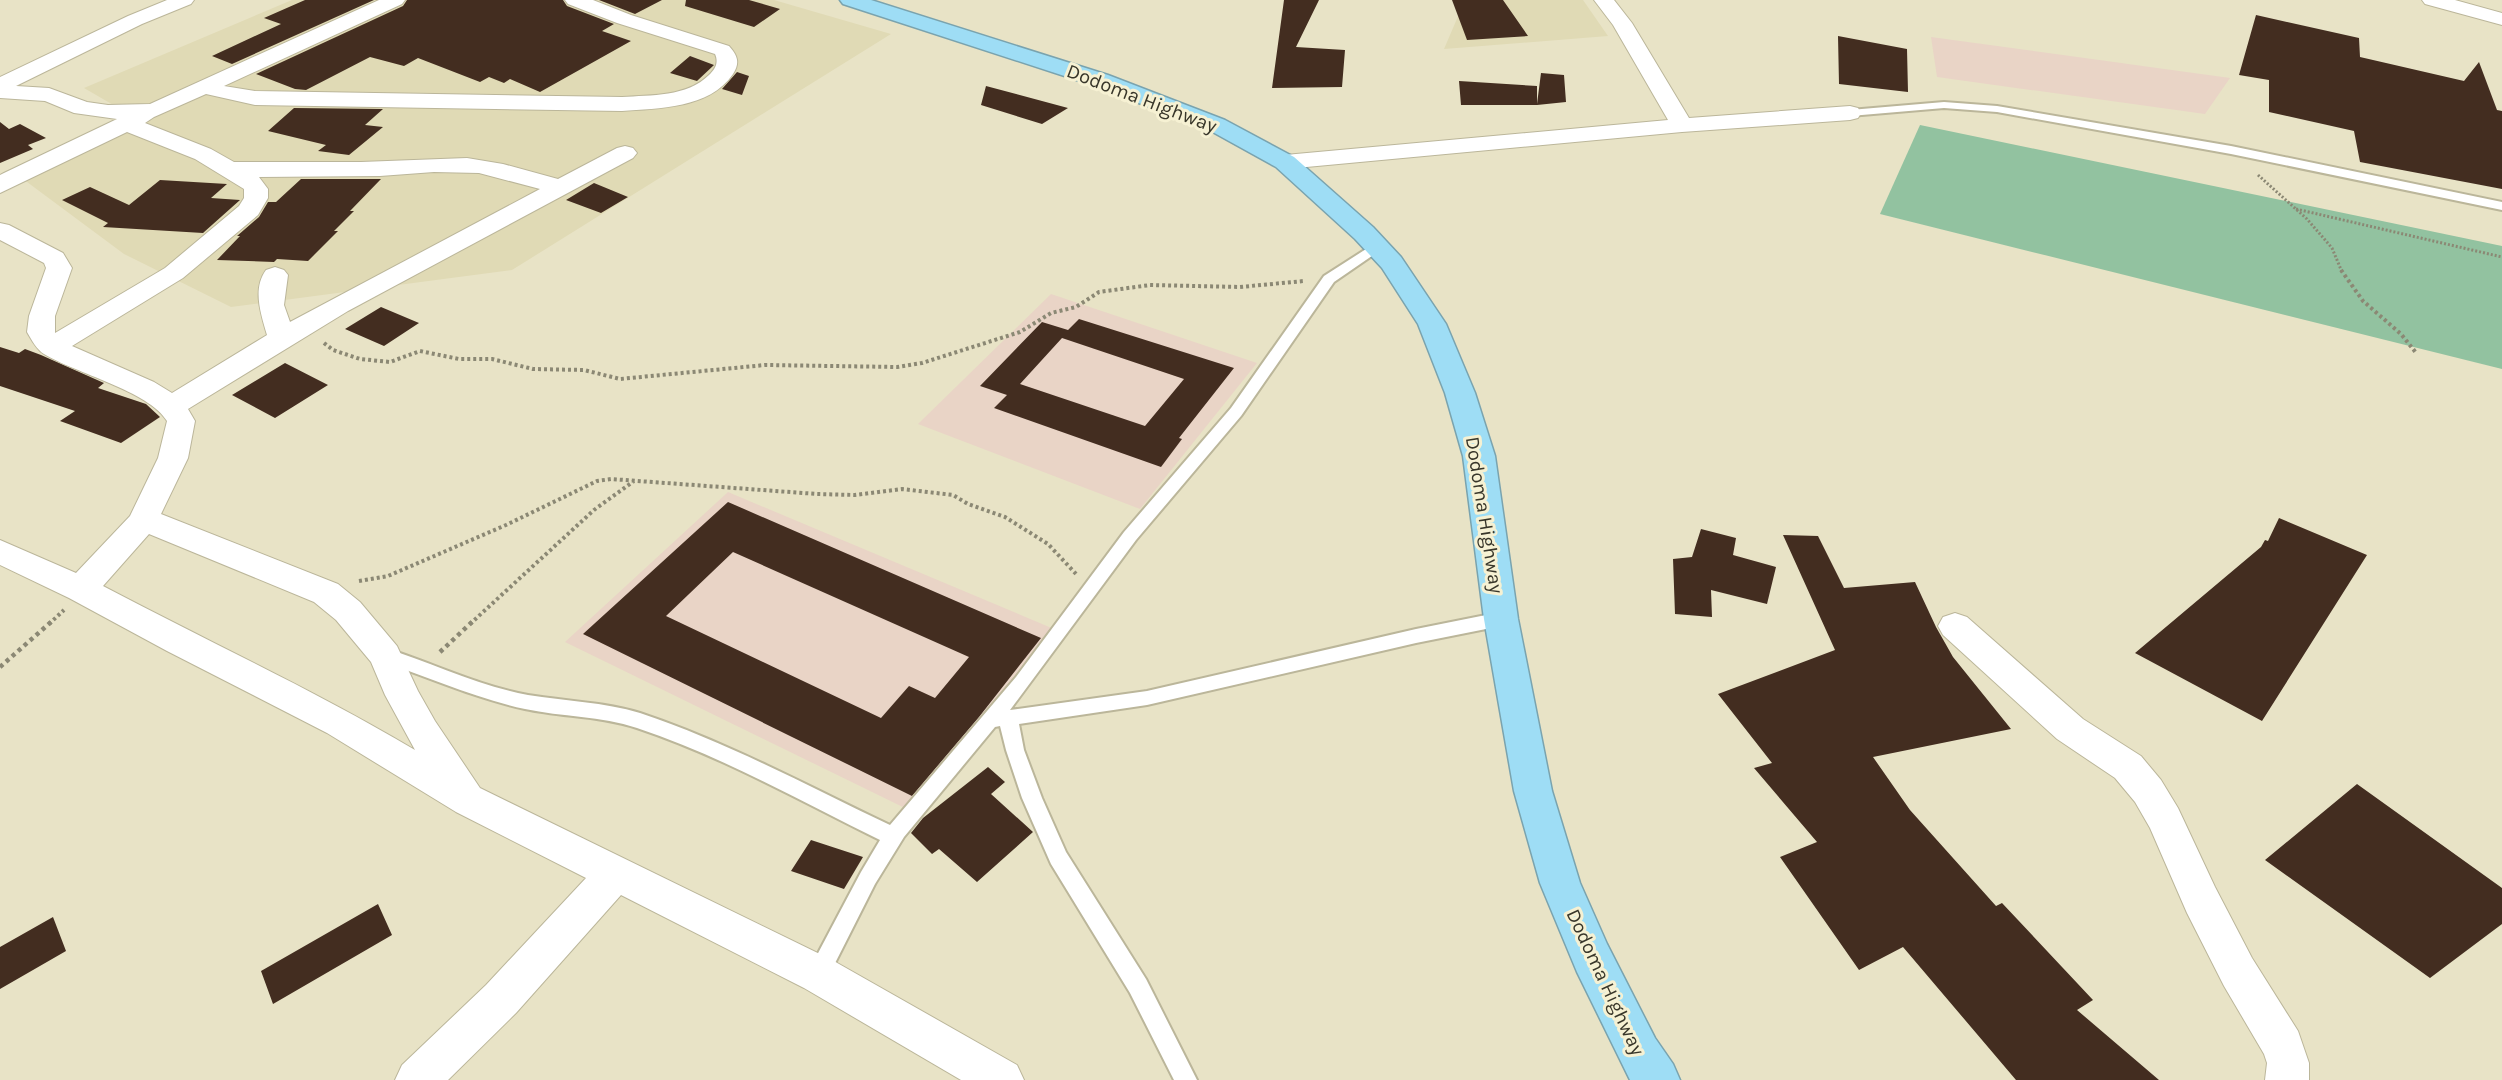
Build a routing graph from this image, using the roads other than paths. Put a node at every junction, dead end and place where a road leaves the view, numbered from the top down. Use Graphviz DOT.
graph roads {
  1 [pos="395,0"];
  2 [pos="575,0"];
  3 [pos="850,0"];
  4 [pos="1604,0"];
  5 [pos="2432,0"];
  6 [pos="170,2"];
  7 [pos="2502,19"];
  8 [pos="135,20"];
  9 [pos="0,85"];
  10 [pos="206,87"];
  11 [pos="0,91"];
  12 [pos="49,95"];
  13 [pos="154,110"];
  14 [pos="1850,113"];
  15 [pos="128,124"];
  16 [pos="1682,124"];
  17 [pos="625,153"];
  18 [pos="1285,162"];
  19 [pos="226,168"];
  20 [pos="0,186"];
  21 [pos="561,187"];
  22 [pos="2502,206"];
  23 [pos="0,230"];
  24 [pos="1377,246"];
  25 [pos="276,274"];
  26 [pos="282,338"];
  27 [pos="51,346"];
  28 [pos="172,406"];
  29 [pos="144,520"];
  30 [pos="0,552"];
  31 [pos="81,589"];
  32 [pos="1501,619"];
  33 [pos="1955,626"];
  34 [pos="385,655"];
  35 [pos="1000,719"];
  36 [pos="470,801"];
  37 [pos="894,837"];
  38 [pos="615,874"];
  39 [pos="818,974"];
  40 [pos="417,1080"];
  41 [pos="1002,1080"];
  42 [pos="1186,1080"];
  43 [pos="1657,1080"];
  44 [pos="2286,1080"];
  1 -- 10 [label="street"];
  2 -- 10 [label="street"];
  3 -- 18 [label="highway, Dodoma Highway"];
  4 -- 16 [label="street"];
  5 -- 7 [label="street"];
  6 -- 8 [label="street"];
  8 -- 9 [label="street"];
  8 -- 12 [label="street"];
  10 -- 13 [label="street"];
  11 -- 12 [label="street"];
  12 -- 13 [label="street"];
  13 -- 15 [label="street"];
  14 -- 16 [label="street"];
  14 -- 22 [label="lane"];
  15 -- 19 [label="street"];
  15 -- 20 [label="street"];
  16 -- 18 [label="street"];
  17 -- 21 [label="street"];
  18 -- 24 [label="highway, Dodoma Highway"];
  19 -- 21 [label="street"];
  19 -- 27 [label="street"];
  21 -- 26 [label="street"];
  23 -- 27 [label="street"];
  24 -- 32 [label="highway, Dodoma Highway"];
  24 -- 35 [label="lane"];
  25 -- 26 [label="street"];
  26 -- 28 [label="street"];
  27 -- 28 [label="street"];
  28 -- 29 [label="street"];
  29 -- 31 [label="street"];
  29 -- 34 [label="street"];
  30 -- 31 [label="street"];
  31 -- 36 [label="street"];
  32 -- 35 [label="lane"];
  32 -- 43 [label="highway, Dodoma Highway"];
  33 -- 44 [label="street"];
  34 -- 36 [label="street"];
  34 -- 37 [label="lane"];
  35 -- 37 [label="lane"];
  35 -- 42 [label="lane"];
  36 -- 38 [label="street"];
  37 -- 39 [label="lane"];
  38 -- 39 [label="street"];
  38 -- 40 [label="street"];
  39 -- 41 [label="street"];
}
